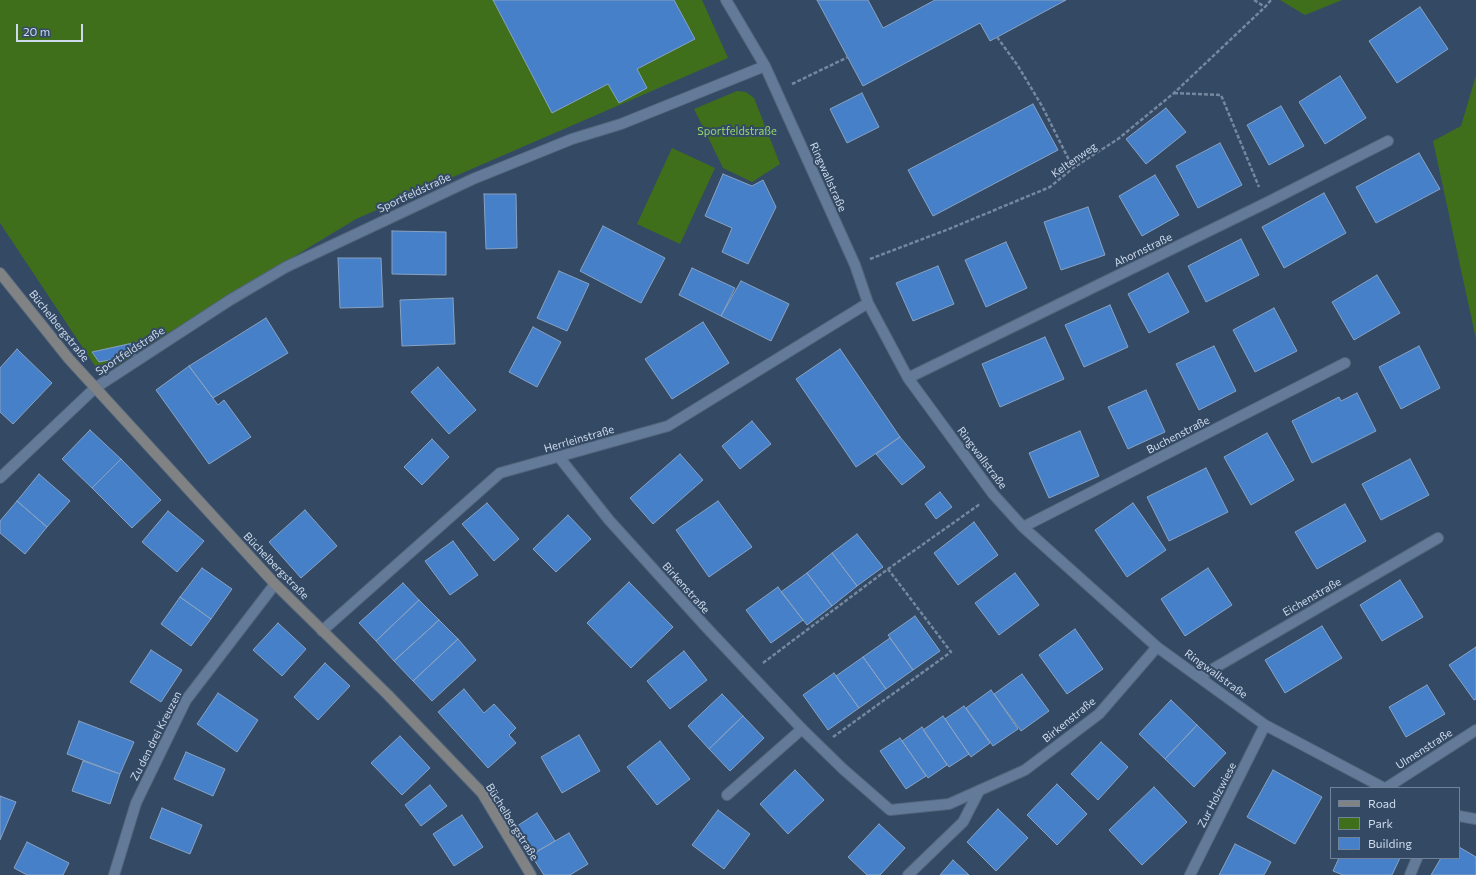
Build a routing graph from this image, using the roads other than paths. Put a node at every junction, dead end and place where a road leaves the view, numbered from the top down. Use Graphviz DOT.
graph roads {
  1 [pos="726,0"];
  2 [pos="765,66"];
  3 [pos="1388,141"];
  4 [pos="0,273"];
  5 [pos="868,303"];
  6 [pos="1345,363"];
  7 [pos="908,378"];
  8 [pos="95,388"];
  9 [pos="559,457"];
  10 [pos="0,478"];
  11 [pos="1023,527"];
  12 [pos="1438,538"];
  13 [pos="275,584"];
  14 [pos="322,631"];
  15 [pos="1157,647"];
  16 [pos="1198,677"];
  17 [pos="1265,725"];
  18 [pos="802,729"];
  19 [pos="1476,730"];
  20 [pos="1383,787"];
  21 [pos="1387,787"];
  22 [pos="979,791"];
  23 [pos="727,795"];
  24 [pos="1460,816"];
  25 [pos="1476,819"];
  26 [pos="1417,859"];
  27 [pos="114,875"];
  28 [pos="531,875"];
  29 [pos="908,875"];
  30 [pos="1190,875"];
  31 [pos="1410,875"];
  1 -- 2 [label="street, Ringwallstraße"];
  2 -- 5 [label="street, Ringwallstraße"];
  2 -- 8 [label="street, Sportfeldstraße"];
  3 -- 7 [label="street, Ahornstraße"];
  4 -- 8 [label="street, Büchelbergstraße"];
  5 -- 7 [label="street, Ringwallstraße"];
  5 -- 9 [label="street, Herrleinstraße"];
  6 -- 11 [label="street, Buchenstraße"];
  7 -- 11 [label="street, Ringwallstraße"];
  8 -- 10 [label="street, Sportfeldstraße"];
  8 -- 13 [label="street, Büchelbergstraße"];
  9 -- 14 [label="street, Herrleinstraße"];
  9 -- 18 [label="street, Birkenstraße"];
  11 -- 15 [label="street, Ringwallstraße"];
  12 -- 16 [label="street, Eichenstraße"];
  13 -- 14 [label="street, Büchelbergstraße"];
  13 -- 27 [label="street, Zu den drei Kreuzen"];
  14 -- 28 [label="street, Büchelbergstraße"];
  15 -- 16 [label="street, Ringwallstraße"];
  15 -- 22 [label="street, Birkenstraße"];
  16 -- 17 [label="street, Ringwallstraße"];
  17 -- 20 [label="street, Ringwallstraße"];
  17 -- 30 [label="street, Zur Holzwiese"];
  18 -- 22 [label="street, Birkenstraße"];
  18 -- 23 [label="street"];
  19 -- 21 [label="street, Ulmenstraße"];
  22 -- 29 [label="street"];
  24 -- 25 [label="street"];
  26 -- 31 [label="street"];
}
